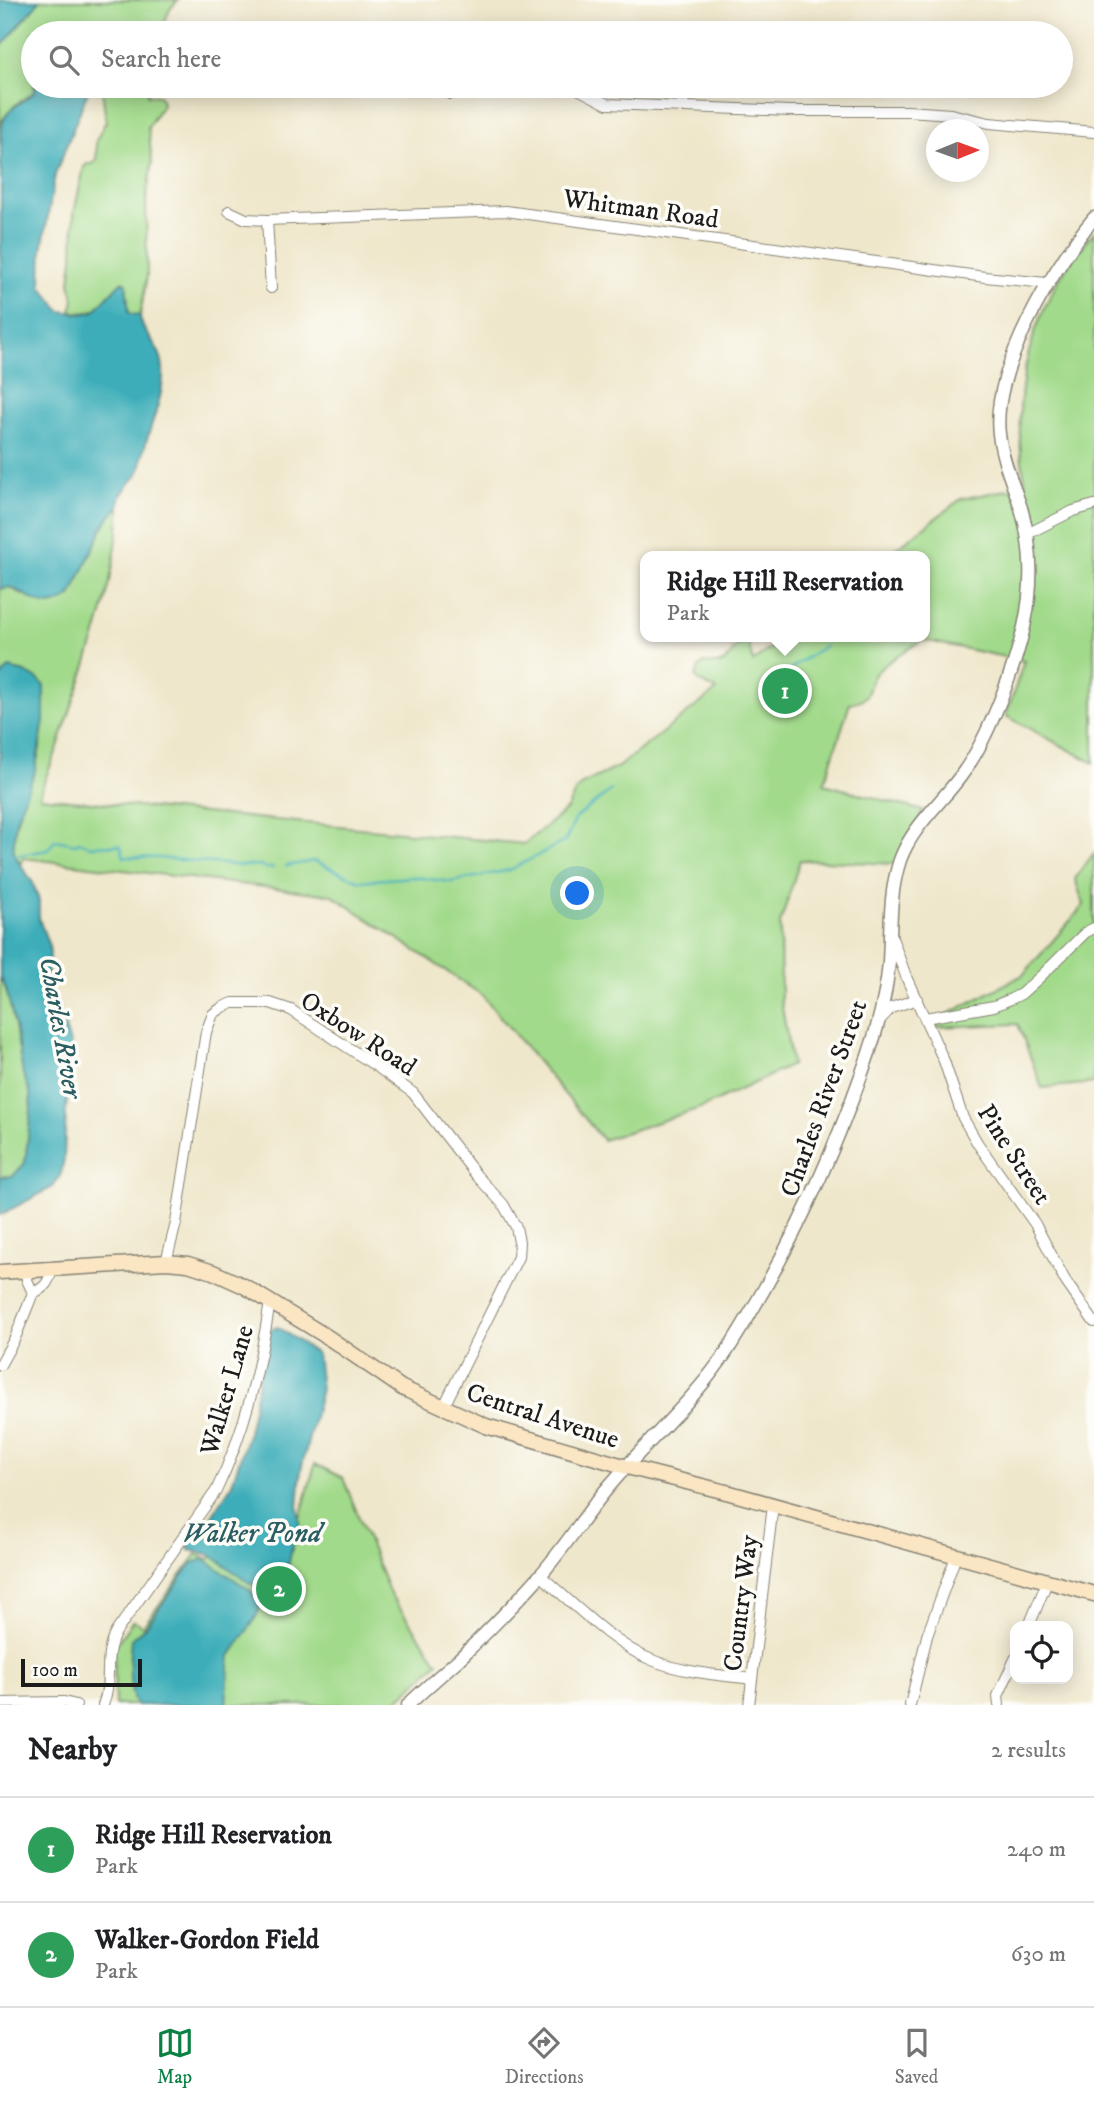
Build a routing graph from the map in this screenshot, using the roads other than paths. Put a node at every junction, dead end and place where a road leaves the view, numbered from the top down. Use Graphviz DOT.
graph roads {
  1 [pos="595,98"];
  2 [pos="1094,132"];
  3 [pos="229,211"];
  4 [pos="1094,218"];
  5 [pos="267,220"];
  6 [pos="1047,283"];
  7 [pos="271,288"];
  8 [pos="1094,505"];
  9 [pos="1027,534"];
  10 [pos="1094,928"];
  11 [pos="891,932"];
  12 [pos="917,999"];
  13 [pos="925,1018"];
  14 [pos="879,1022"];
  15 [pos="166,1262"];
  16 [pos="52,1269"];
  17 [pos="26,1271"];
  18 [pos="0,1272"];
  19 [pos="33,1293"];
  20 [pos="270,1302"];
  21 [pos="1094,1322"];
  22 [pos="0,1365"];
  23 [pos="443,1408"];
  24 [pos="627,1467"];
  25 [pos="773,1505"];
  26 [pos="956,1556"];
  27 [pos="540,1575"];
  28 [pos="1047,1581"];
  29 [pos="1094,1594"];
  30 [pos="1031,1621"];
  31 [pos="1010,1670"];
  32 [pos="752,1679"];
  33 [pos="0,1703"];
  34 [pos="76,1705"];
  35 [pos="103,1705"];
  36 [pos="408,1705"];
  37 [pos="749,1705"];
  38 [pos="911,1705"];
  39 [pos="999,1705"];
  1 -- 2 [label="street"];
  3 -- 5 [label="street, Whitman Road"];
  4 -- 6 [label="street, Charles River Street"];
  5 -- 6 [label="street, Whitman Road"];
  5 -- 7 [label="street"];
  6 -- 9 [label="street, Charles River Street"];
  8 -- 9 [label="street"];
  9 -- 11 [label="street, Charles River Street"];
  10 -- 13 [label="street"];
  11 -- 12 [label="street, Pine Street"];
  11 -- 14 [label="street, Charles River Street"];
  12 -- 13 [label="street, Pine Street"];
  12 -- 14 [label="street"];
  13 -- 21 [label="street, Pine Street"];
  14 -- 24 [label="street, Charles River Street"];
  15 -- 16 [label="main road, Central Avenue"];
  15 -- 20 [label="main road, Central Avenue"];
  15 -- 23 [label="street, Oxbow Road"];
  16 -- 17 [label="main road, Central Avenue"];
  16 -- 19 [label="street"];
  17 -- 18 [label="main road, Central Avenue"];
  17 -- 19 [label="street"];
  19 -- 22 [label="street"];
  20 -- 23 [label="main road, Central Avenue"];
  20 -- 35 [label="street, Walker Lane"];
  23 -- 24 [label="main road, Central Avenue"];
  24 -- 25 [label="main road, Central Avenue"];
  24 -- 27 [label="street, Charles River Street"];
  25 -- 26 [label="main road, Central Avenue"];
  25 -- 32 [label="street, Country Way"];
  26 -- 28 [label="main road, Central Avenue"];
  26 -- 38 [label="street"];
  27 -- 32 [label="street"];
  27 -- 36 [label="street, Charles River Street"];
  28 -- 29 [label="main road, Central Avenue"];
  28 -- 30 [label="street"];
  31 -- 39 [label="street"];
  32 -- 37 [label="street, Country Way"];
  33 -- 34 [label="street"];
}
